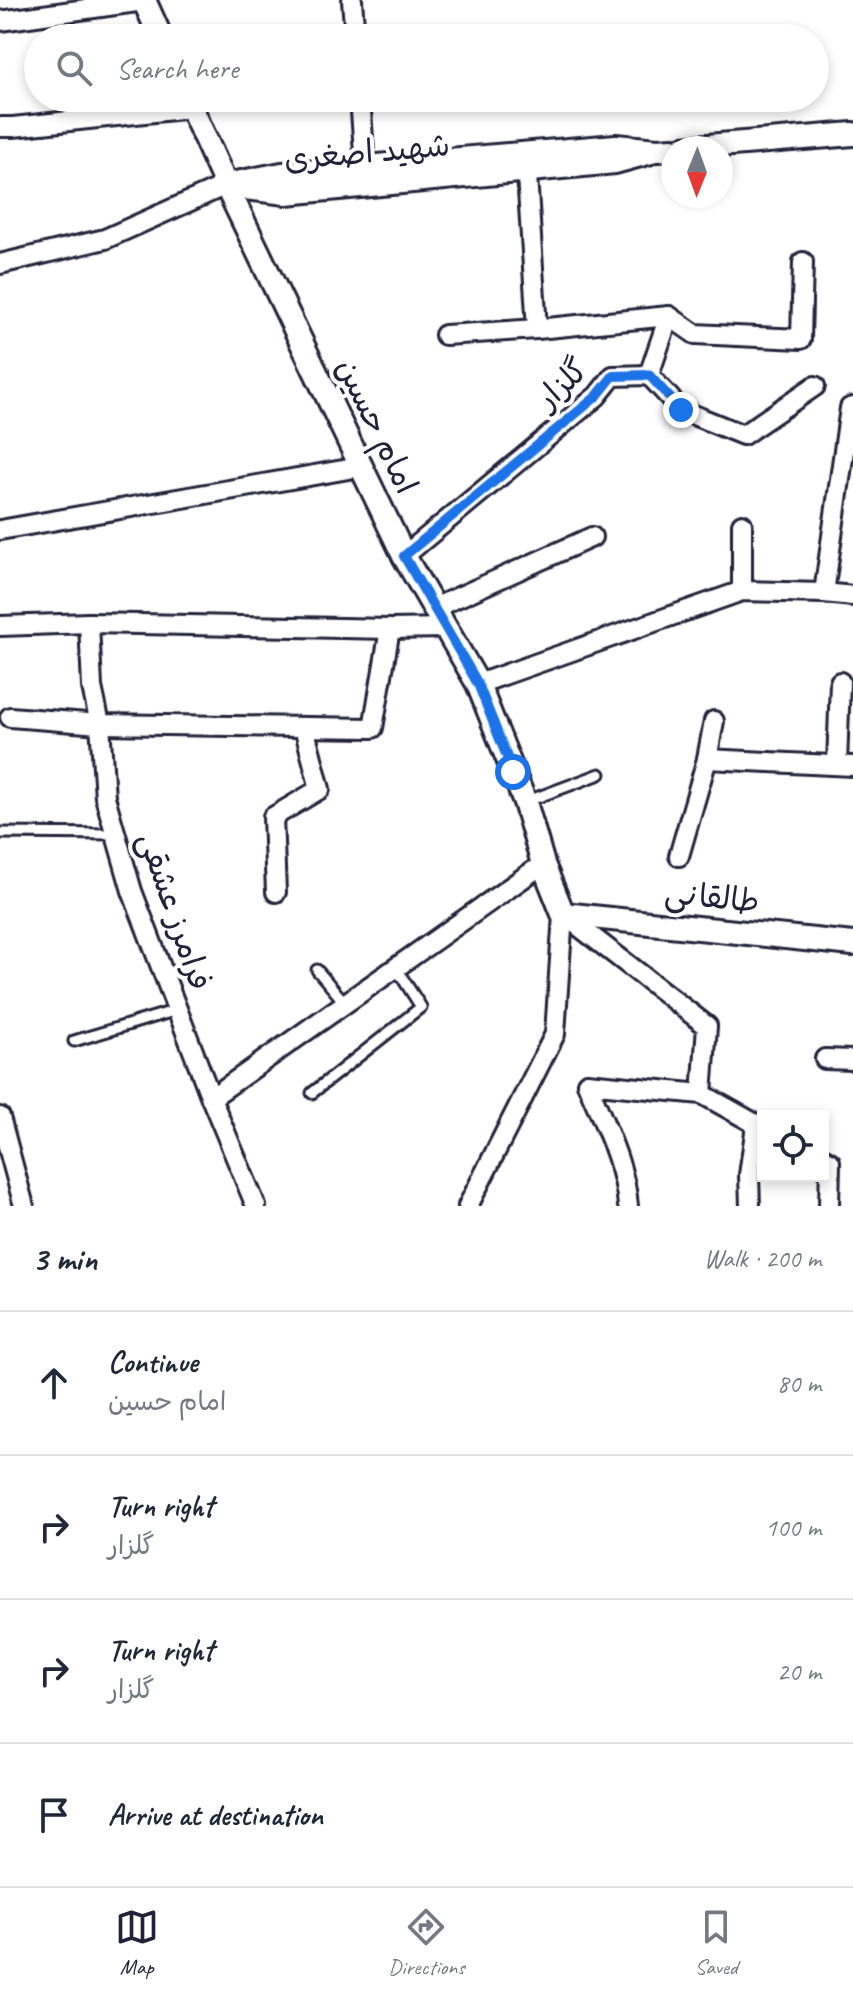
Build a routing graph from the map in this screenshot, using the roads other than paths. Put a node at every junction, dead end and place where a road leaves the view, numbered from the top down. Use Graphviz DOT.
graph roads {
  1 [pos="352,0"];
  2 [pos="144,1"];
  3 [pos="0,21"];
  4 [pos="155,24"];
  5 [pos="354,24"];
  6 [pos="124,112"];
  7 [pos="194,112"];
  8 [pos="361,112"];
  9 [pos="0,127"];
  10 [pos="853,134"];
  11 [pos="733,144"];
  12 [pos="661,150"];
  13 [pos="526,162"];
  14 [pos="366,176"];
  15 [pos="226,185"];
  16 [pos="803,262"];
  17 [pos="0,264"];
  18 [pos="669,316"];
  19 [pos="537,329"];
  20 [pos="445,335"];
  21 [pos="649,375"];
  22 [pos="815,386"];
  23 [pos="853,407"];
  24 [pos="360,467"];
  25 [pos="742,524"];
  26 [pos="0,530"];
  27 [pos="592,537"];
  28 [pos="404,556"];
  29 [pos="742,591"];
  30 [pos="824,593"];
  31 [pos="853,596"];
  32 [pos="440,618"];
  33 [pos="89,623"];
  34 [pos="0,626"];
  35 [pos="390,629"];
  36 [pos="840,682"];
  37 [pos="478,684"];
  38 [pos="10,717"];
  39 [pos="714,721"];
  40 [pos="100,724"];
  41 [pos="304,727"];
  42 [pos="707,759"];
  43 [pos="845,765"];
  44 [pos="600,774"];
  45 [pos="525,802"];
  46 [pos="0,833"];
  47 [pos="115,834"];
  48 [pos="679,856"];
  49 [pos="543,864"];
  50 [pos="276,892"];
  51 [pos="563,914"];
  52 [pos="853,944"];
  53 [pos="396,968"];
  54 [pos="317,970"];
  55 [pos="346,1004"];
  56 [pos="177,1010"];
  57 [pos="74,1041"];
  58 [pos="825,1059"];
  59 [pos="853,1060"];
  60 [pos="312,1093"];
  61 [pos="702,1094"];
  62 [pos="211,1098"];
  63 [pos="0,1117"];
  64 [pos="757,1125"];
  65 [pos="757,1136"];
  66 [pos="829,1161"];
  67 [pos="24,1206"];
  68 [pos="256,1206"];
  69 [pos="468,1206"];
  70 [pos="628,1206"];
  71 [pos="750,1206"];
  72 [pos="829,1206"];
  1 -- 5 [label="street"];
  2 -- 3 [label="street"];
  2 -- 4 [label="street"];
  6 -- 9 [label="street"];
  7 -- 15 [label="street, امام حسین"];
  8 -- 14 [label="street"];
  10 -- 11 [label="street"];
  12 -- 13 [label="street, شهید اصغری"];
  13 -- 14 [label="street, شهید اصغری"];
  13 -- 19 [label="street"];
  14 -- 15 [label="street, شهید اصغری"];
  15 -- 17 [label="street"];
  15 -- 24 [label="street, امام حسین"];
  16 -- 18 [label="street"];
  18 -- 19 [label="street"];
  18 -- 21 [label="street"];
  19 -- 20 [label="street"];
  21 -- 22 [label="street"];
  21 -- 28 [label="street, گلزار"];
  23 -- 30 [label="street"];
  24 -- 26 [label="street"];
  24 -- 28 [label="street, امام حسین"];
  25 -- 29 [label="street"];
  27 -- 32 [label="street"];
  28 -- 32 [label="street, امام حسین"];
  29 -- 30 [label="street"];
  29 -- 37 [label="street"];
  30 -- 31 [label="street"];
  32 -- 35 [label="street"];
  32 -- 37 [label="street, امام حسین"];
  33 -- 34 [label="street"];
  33 -- 35 [label="street"];
  33 -- 40 [label="street, فرامرز عشقی"];
  35 -- 41 [label="street"];
  36 -- 43 [label="street"];
  37 -- 45 [label="street, امام حسین"];
  38 -- 40 [label="street"];
  39 -- 42 [label="street"];
  40 -- 41 [label="street"];
  40 -- 47 [label="street, فرامرز عشقی"];
  41 -- 50 [label="street"];
  42 -- 43 [label="street"];
  42 -- 48 [label="street"];
  44 -- 45 [label="lane"];
  45 -- 49 [label="street, امام حسین"];
  46 -- 47 [label="lane"];
  47 -- 56 [label="street, فرامرز عشقی"];
  49 -- 51 [label="street, امام حسین"];
  49 -- 53 [label="street"];
  51 -- 52 [label="street, طالقانی"];
  51 -- 61 [label="street"];
  51 -- 69 [label="street"];
  53 -- 55 [label="street"];
  53 -- 60 [label="lane"];
  54 -- 55 [label="lane"];
  55 -- 62 [label="street"];
  56 -- 57 [label="lane"];
  56 -- 62 [label="street, فرامرز عشقی"];
  58 -- 59 [label="street"];
  61 -- 64 [label="street"];
  61 -- 70 [label="street"];
  62 -- 68 [label="street, فرامرز عشقی"];
  63 -- 67 [label="street"];
  65 -- 71 [label="street"];
  66 -- 72 [label="street"];
}
